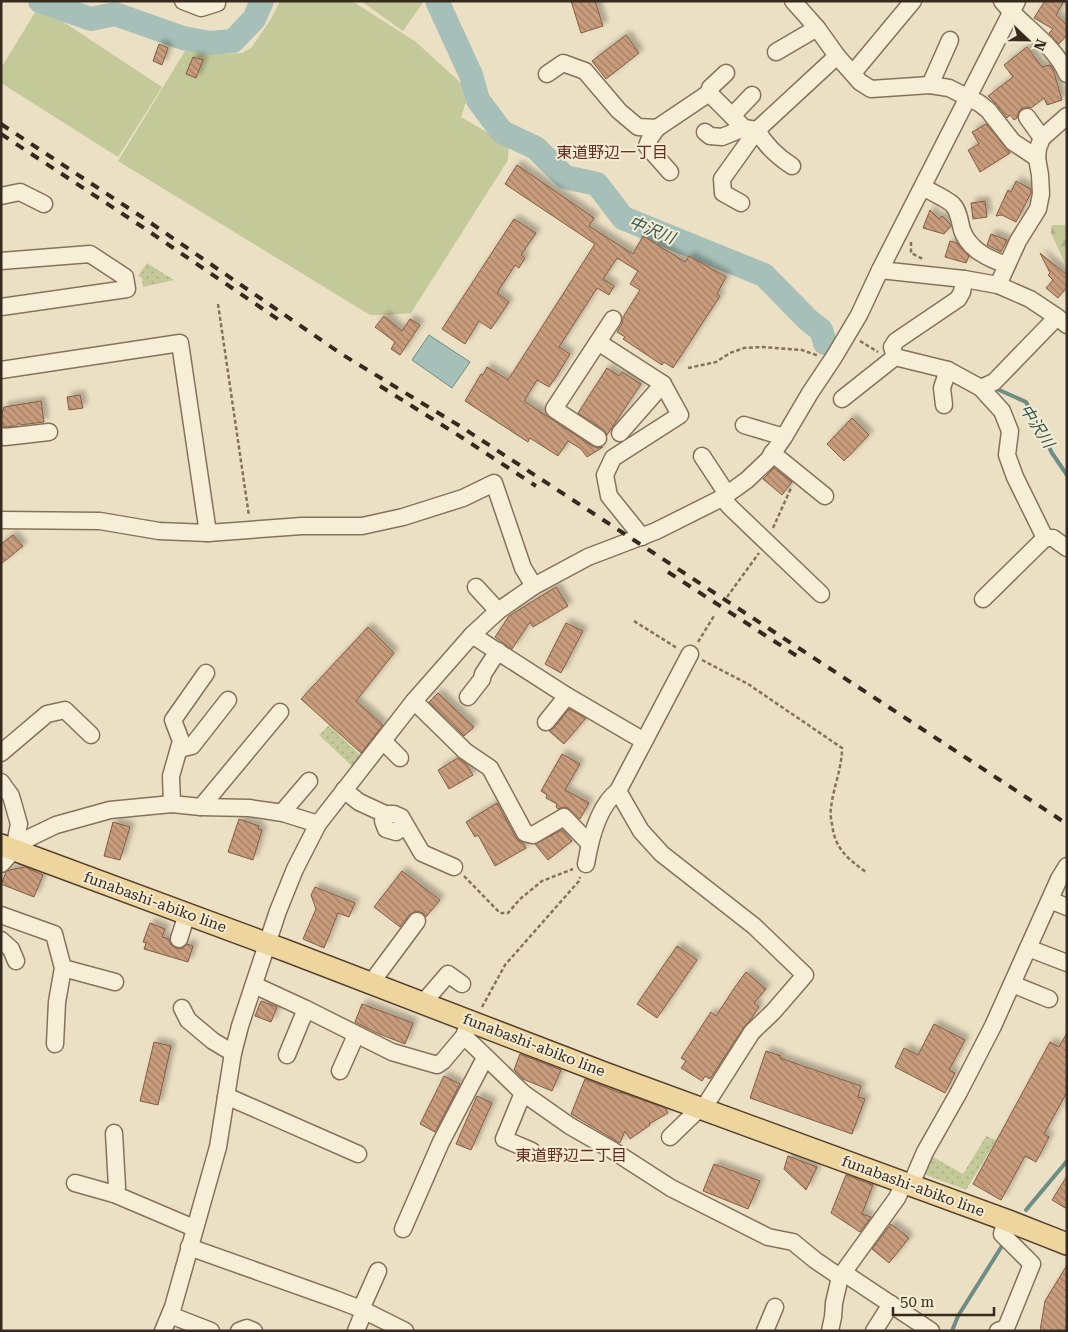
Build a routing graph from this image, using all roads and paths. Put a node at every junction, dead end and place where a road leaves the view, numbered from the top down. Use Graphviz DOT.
graph roads {
  1 [pos="183,1"];
  2 [pos="217,1"];
  3 [pos="793,1"];
  4 [pos="913,1"];
  5 [pos="1010,5"];
  6 [pos="817,28"];
  7 [pos="950,40"];
  8 [pos="776,52"];
  9 [pos="837,56"];
  10 [pos="726,73"];
  11 [pos="853,73"];
  12 [pos="547,74"];
  13 [pos="1067,74"];
  14 [pos="930,85"];
  15 [pos="709,93"];
  16 [pos="752,95"];
  17 [pos="969,97"];
  18 [pos="732,116"];
  19 [pos="1067,116"];
  20 [pos="1027,118"];
  21 [pos="657,128"];
  22 [pos="750,129"];
  23 [pos="706,132"];
  24 [pos="1042,138"];
  25 [pos="1036,158"];
  26 [pos="792,166"];
  27 [pos="670,172"];
  28 [pos="923,187"];
  29 [pos="1,196"];
  30 [pos="741,203"];
  31 [pos="44,204"];
  32 [pos="1,261"];
  33 [pos="1007,265"];
  34 [pos="880,270"];
  35 [pos="964,279"];
  36 [pos="998,285"];
  37 [pos="218,304"];
  38 [pos="1,307"];
  39 [pos="613,319"];
  40 [pos="1062,321"];
  41 [pos="598,342"];
  42 [pos="820,356"];
  43 [pos="896,357"];
  44 [pos="688,368"];
  45 [pos="1,370"];
  46 [pos="948,370"];
  47 [pos="663,384"];
  48 [pos="980,388"];
  49 [pos="842,399"];
  50 [pos="944,405"];
  51 [pos="744,425"];
  52 [pos="49,432"];
  53 [pos="620,433"];
  54 [pos="1,436"];
  55 [pos="598,438"];
  56 [pos="784,438"];
  57 [pos="772,453"];
  58 [pos="702,456"];
  59 [pos="724,496"];
  60 [pos="825,496"];
  61 [pos="1,520"];
  62 [pos="251,531"];
  63 [pos="208,533"];
  64 [pos="642,537"];
  65 [pos="1046,538"];
  66 [pos="1067,548"];
  67 [pos="534,586"];
  68 [pos="476,587"];
  69 [pos="821,594"];
  70 [pos="983,599"];
  71 [pos="498,611"];
  72 [pos="714,616"];
  73 [pos="634,621"];
  74 [pos="472,635"];
  75 [pos="498,651"];
  76 [pos="690,654"];
  77 [pos="206,673"];
  78 [pos="567,696"];
  79 [pos="468,697"];
  80 [pos="228,700"];
  81 [pos="414,701"];
  82 [pos="280,712"];
  83 [pos="546,722"];
  84 [pos="91,735"];
  85 [pos="644,741"];
  86 [pos="382,742"];
  87 [pos="179,749"];
  88 [pos="1,753"];
  89 [pos="400,758"];
  90 [pos="309,780"];
  91 [pos="1,782"];
  92 [pos="344,790"];
  93 [pos="618,791"];
  94 [pos="172,804"];
  95 [pos="201,807"];
  96 [pos="283,813"];
  97 [pos="318,824"];
  98 [pos="590,843"];
  99 [pos="6,853"];
  100 [pos="586,864"];
  101 [pos="1067,866"];
  102 [pos="454,867"];
  103 [pos="866,872"];
  104 [pos="1050,900"];
  105 [pos="1067,907"];
  106 [pos="187,914"];
  107 [pos="1,915"];
  108 [pos="417,921"];
  109 [pos="178,939"];
  110 [pos="1,940"];
  111 [pos="267,943"];
  112 [pos="1028,948"];
  113 [pos="16,961"];
  114 [pos="1067,963"];
  115 [pos="63,968"];
  116 [pos="114,982"];
  117 [pos="371,983"];
  118 [pos="462,984"];
  119 [pos="1012,984"];
  120 [pos="254,985"];
  121 [pos="1049,1000"];
  122 [pos="423,1003"];
  123 [pos="182,1008"];
  124 [pos="306,1009"];
  125 [pos="468,1029"];
  126 [pos="356,1035"];
  127 [pos="55,1044"];
  128 [pos="233,1053"];
  129 [pos="287,1055"];
  130 [pos="485,1058"];
  131 [pos="340,1071"];
  132 [pos="522,1093"];
  133 [pos="226,1097"];
  134 [pos="702,1109"];
  135 [pos="114,1133"];
  136 [pos="670,1137"];
  137 [pos="532,1151"];
  138 [pos="358,1154"];
  139 [pos="75,1183"];
  140 [pos="908,1184"];
  141 [pos="114,1194"];
  142 [pos="1006,1220"];
  143 [pos="194,1228"];
  144 [pos="402,1229"];
  145 [pos="1067,1244"];
  146 [pos="189,1248"];
  147 [pos="378,1271"];
  148 [pos="842,1275"];
  149 [pos="891,1304"];
  150 [pos="776,1307"];
  151 [pos="363,1310"];
  152 [pos="170,1315"];
  153 [pos="402,1330"];
  154 [pos="1004,1330"];
  155 [pos="163,1331"];
  156 [pos="211,1331"];
  157 [pos="239,1331"];
  158 [pos="254,1331"];
  159 [pos="356,1331"];
  160 [pos="765,1331"];
  161 [pos="830,1331"];
  162 [pos="874,1331"];
  163 [pos="931,1331"];
  1 -- 2 [label="street"];
  3 -- 6 [label="street"];
  4 -- 11 [label="street"];
  5 -- 13 [label="street"];
  5 -- 17 [label="street"];
  6 -- 8 [label="street"];
  6 -- 9 [label="street"];
  7 -- 14 [label="street"];
  9 -- 11 [label="street"];
  9 -- 22 [label="street"];
  10 -- 15 [label="street"];
  11 -- 14 [label="street"];
  12 -- 21 [label="street"];
  14 -- 17 [label="street"];
  15 -- 18 [label="street"];
  15 -- 21 [label="street"];
  16 -- 18 [label="street"];
  17 -- 25 [label="street"];
  17 -- 28 [label="street"];
  18 -- 22 [label="street"];
  19 -- 24 [label="street"];
  20 -- 24 [label="street"];
  21 -- 27 [label="street"];
  22 -- 23 [label="street"];
  22 -- 26 [label="street"];
  22 -- 30 [label="street"];
  24 -- 25 [label="street"];
  25 -- 33 [label="street"];
  28 -- 33 [label="street"];
  28 -- 34 [label="street"];
  29 -- 31 [label="street"];
  32 -- 38 [label="street"];
  33 -- 36 [label="street"];
  34 -- 35 [label="street"];
  34 -- 56 [label="street"];
  35 -- 36 [label="street"];
  35 -- 43 [label="street"];
  36 -- 40 [label="street"];
  37 -- 62 [label="path"];
  39 -- 41 [label="street"];
  40 -- 48 [label="street"];
  41 -- 47 [label="street"];
  41 -- 55 [label="street"];
  42 -- 44 [label="path"];
  43 -- 46 [label="street"];
  43 -- 49 [label="street"];
  45 -- 63 [label="street"];
  46 -- 48 [label="street"];
  46 -- 50 [label="street"];
  47 -- 53 [label="street"];
  47 -- 64 [label="street"];
  48 -- 65 [label="street"];
  51 -- 56 [label="street"];
  52 -- 54 [label="street"];
  56 -- 57 [label="street"];
  57 -- 59 [label="street"];
  57 -- 60 [label="street"];
  58 -- 59 [label="street"];
  59 -- 64 [label="street"];
  59 -- 69 [label="street"];
  61 -- 63 [label="street"];
  62 -- 63 [label="street"];
  62 -- 67 [label="street"];
  64 -- 67 [label="street"];
  65 -- 66 [label="street"];
  65 -- 70 [label="street"];
  67 -- 71 [label="street"];
  68 -- 71 [label="street"];
  71 -- 74 [label="street"];
  72 -- 76 [label="path"];
  73 -- 76 [label="path"];
  74 -- 75 [label="street"];
  74 -- 81 [label="street"];
  75 -- 78 [label="street"];
  75 -- 79 [label="street"];
  76 -- 85 [label="street"];
  76 -- 103 [label="path"];
  77 -- 87 [label="street"];
  78 -- 83 [label="street"];
  78 -- 85 [label="street"];
  80 -- 87 [label="street"];
  81 -- 86 [label="street"];
  81 -- 98 [label="street"];
  82 -- 95 [label="street"];
  84 -- 88 [label="street"];
  85 -- 93 [label="street"];
  86 -- 89 [label="street"];
  86 -- 92 [label="street"];
  87 -- 94 [label="street"];
  90 -- 96 [label="street"];
  91 -- 99 [label="street"];
  92 -- 97 [label="street"];
  92 -- 102 [label="street"];
  93 -- 98 [label="street"];
  93 -- 134 [label="street"];
  94 -- 95 [label="street"];
  94 -- 99 [label="street"];
  95 -- 96 [label="street"];
  96 -- 97 [label="street"];
  97 -- 111 [label="street"];
  98 -- 100 [label="street"];
  99 -- 106 [label="main road, funabashi-abiko line"];
  100 -- 102 [label="path"];
  100 -- 125 [label="path"];
  101 -- 104 [label="street"];
  104 -- 105 [label="street"];
  104 -- 112 [label="street"];
  106 -- 109 [label="street"];
  106 -- 111 [label="main road, funabashi-abiko line"];
  107 -- 115 [label="street"];
  108 -- 117 [label="street"];
  110 -- 113 [label="street"];
  111 -- 117 [label="main road, funabashi-abiko line"];
  111 -- 120 [label="street"];
  112 -- 114 [label="street"];
  112 -- 119 [label="street"];
  115 -- 116 [label="street"];
  115 -- 127 [label="street"];
  117 -- 122 [label="main road, funabashi-abiko line"];
  118 -- 122 [label="street"];
  119 -- 121 [label="street"];
  119 -- 140 [label="street"];
  120 -- 124 [label="street"];
  120 -- 128 [label="street"];
  122 -- 125 [label="main road, funabashi-abiko line"];
  123 -- 128 [label="street"];
  124 -- 126 [label="street"];
  124 -- 129 [label="street"];
  125 -- 126 [label="street"];
  125 -- 130 [label="street"];
  125 -- 134 [label="main road, funabashi-abiko line"];
  126 -- 131 [label="street"];
  128 -- 133 [label="street"];
  130 -- 132 [label="street"];
  130 -- 144 [label="street"];
  132 -- 137 [label="street"];
  132 -- 148 [label="street"];
  133 -- 138 [label="street"];
  133 -- 143 [label="street"];
  134 -- 136 [label="street"];
  134 -- 140 [label="main road, funabashi-abiko line"];
  135 -- 141 [label="street"];
  139 -- 141 [label="street"];
  140 -- 142 [label="main road, funabashi-abiko line"];
  140 -- 148 [label="street"];
  141 -- 143 [label="street"];
  142 -- 145 [label="main road, funabashi-abiko line"];
  142 -- 154 [label="street"];
  143 -- 146 [label="street"];
  146 -- 151 [label="street"];
  146 -- 152 [label="street"];
  147 -- 151 [label="street"];
  148 -- 149 [label="street"];
  148 -- 161 [label="street"];
  149 -- 162 [label="street"];
  149 -- 163 [label="street"];
  150 -- 160 [label="street"];
  151 -- 153 [label="street"];
  151 -- 159 [label="street"];
  152 -- 155 [label="street"];
  152 -- 156 [label="street"];
  157 -- 158 [label="street"];
}
